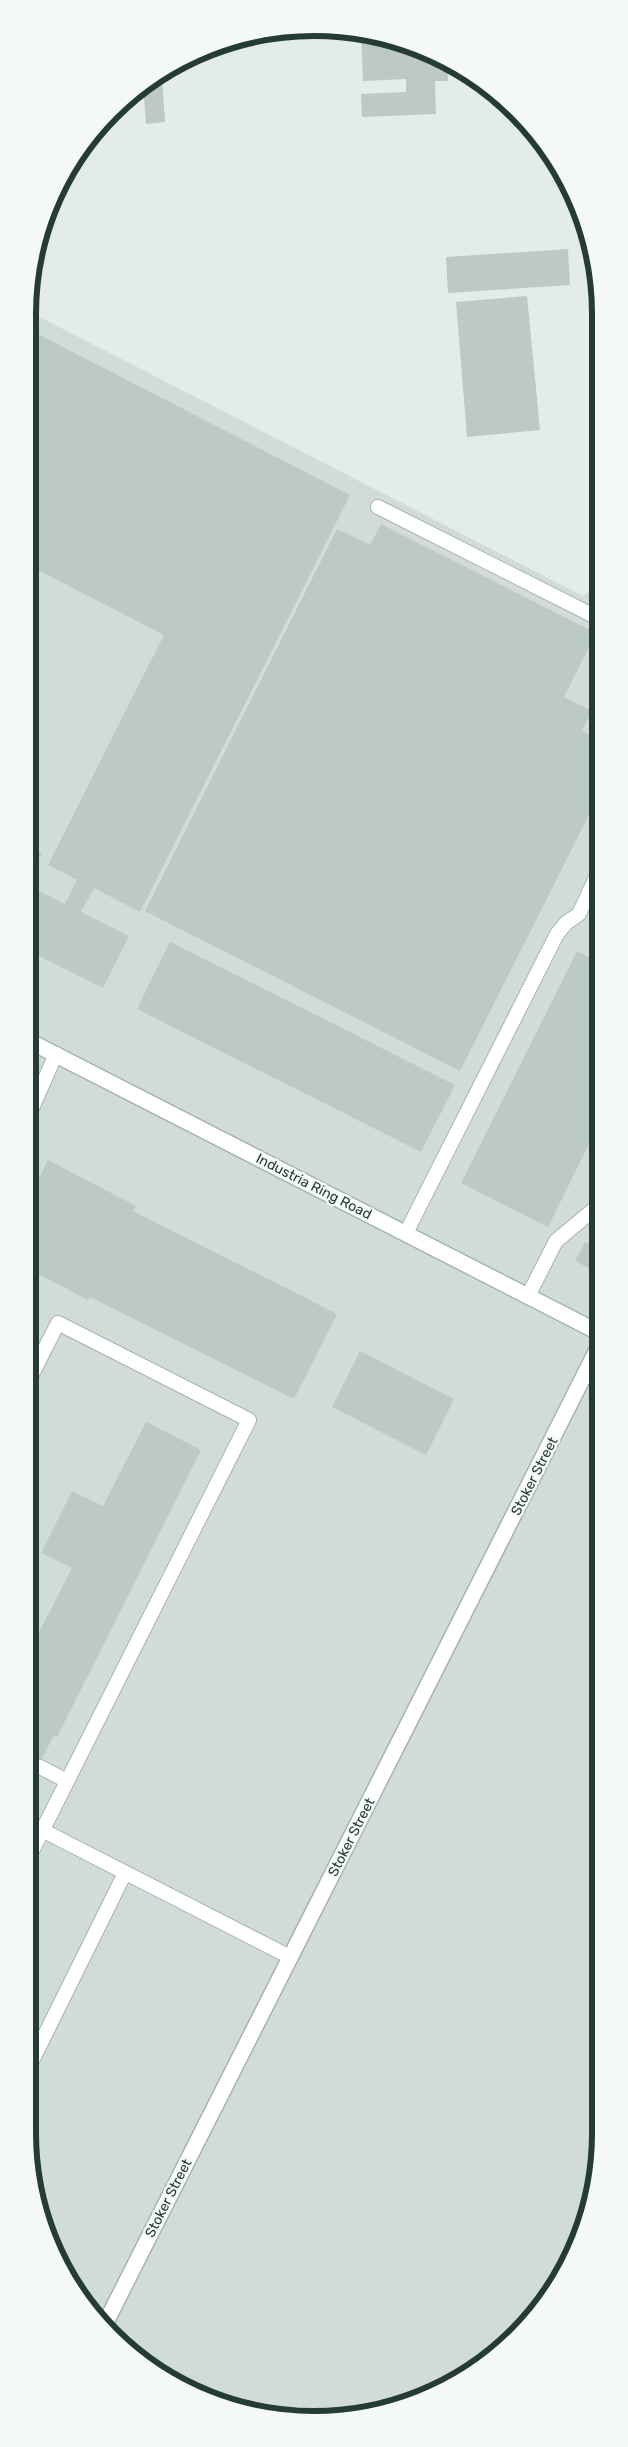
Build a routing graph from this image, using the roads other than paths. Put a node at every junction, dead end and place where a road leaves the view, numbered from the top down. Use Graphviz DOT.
graph roads {
  1 [pos="378,506"];
  2 [pos="592,615"];
  3 [pos="592,886"];
  4 [pos="36,1044"];
  5 [pos="56,1054"];
  6 [pos="36,1099"];
  7 [pos="592,1211"];
  8 [pos="406,1233"];
  9 [pos="528,1296"];
  10 [pos="592,1329"];
  11 [pos="592,1360"];
  12 [pos="36,1365"];
  13 [pos="40,1767"];
  14 [pos="67,1781"];
  15 [pos="42,1830"];
  16 [pos="36,1840"];
  17 [pos="125,1873"];
  18 [pos="290,1957"];
  19 [pos="36,2053"];
  20 [pos="108,2319"];
  1 -- 2 [label="lane"];
  3 -- 8 [label="lane"];
  4 -- 5 [label="street, Industria Ring Road"];
  5 -- 6 [label="lane"];
  5 -- 8 [label="street, Industria Ring Road"];
  7 -- 9 [label="lane"];
  8 -- 9 [label="street, Industria Ring Road"];
  9 -- 10 [label="street, Industria Ring Road"];
  11 -- 18 [label="street, Stoker Street"];
  12 -- 14 [label="lane"];
  13 -- 14 [label="lane"];
  14 -- 15 [label="lane"];
  15 -- 16 [label="lane"];
  15 -- 17 [label="lane"];
  17 -- 18 [label="lane"];
  17 -- 19 [label="lane"];
  18 -- 20 [label="street, Stoker Street"];
}
